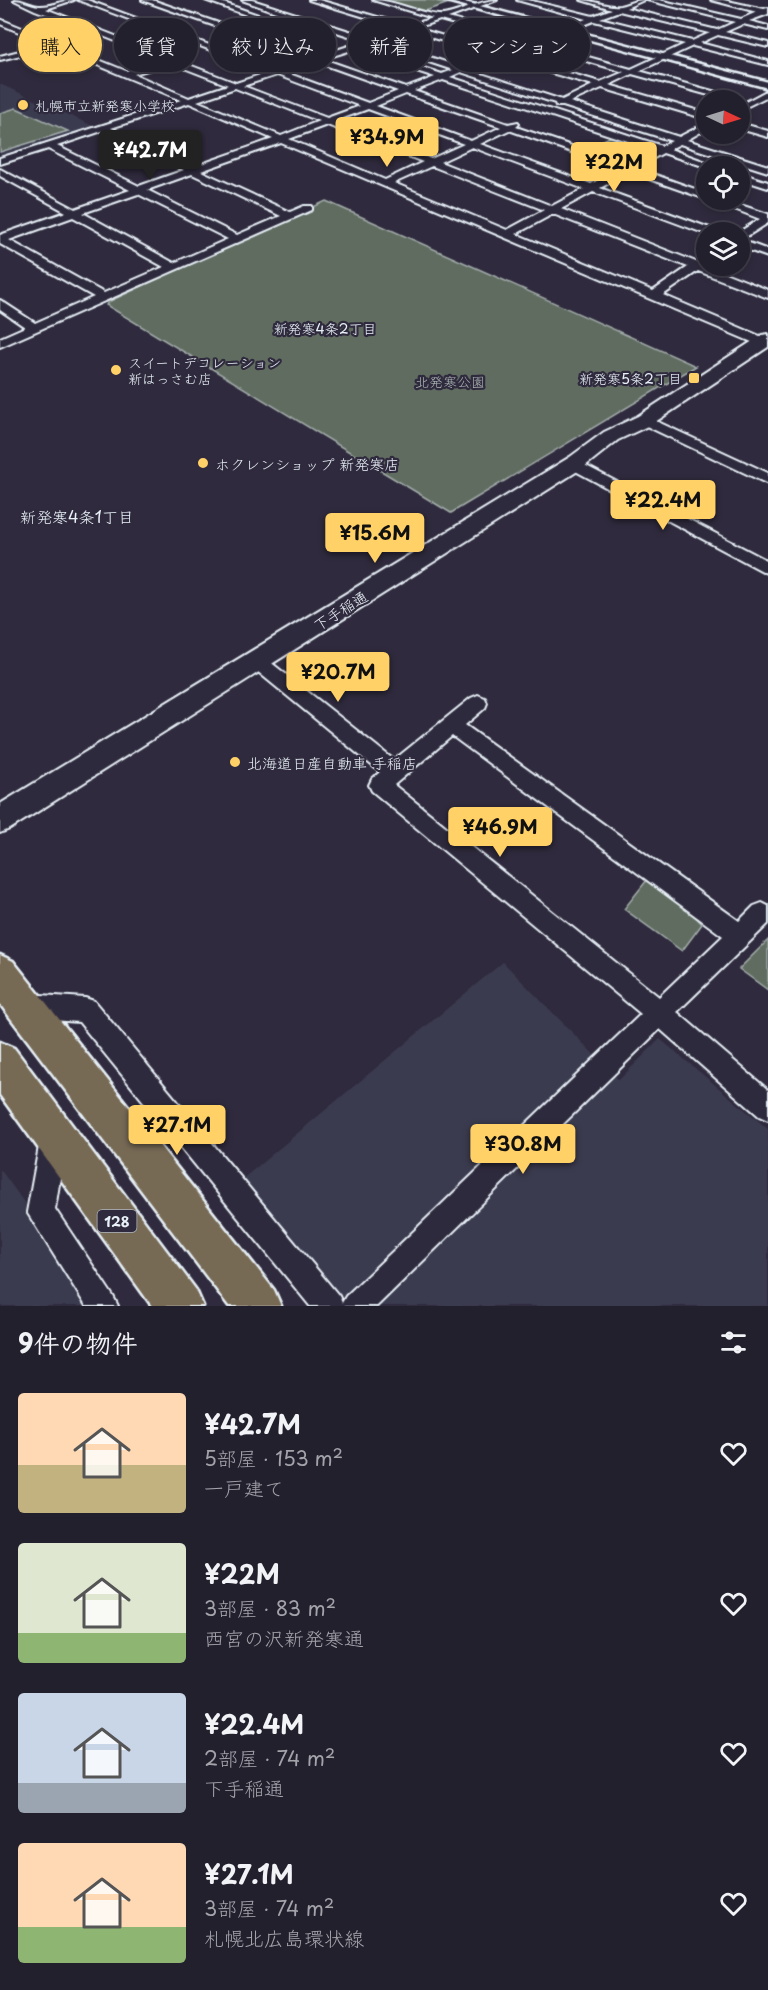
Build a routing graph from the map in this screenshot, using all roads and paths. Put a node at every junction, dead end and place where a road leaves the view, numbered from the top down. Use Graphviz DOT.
graph roads {
  1 [pos="17,0"];
  2 [pos="71,0"];
  3 [pos="81,0"];
  4 [pos="145,0"];
  5 [pos="245,0"];
  6 [pos="312,0"];
  7 [pos="376,0"];
  8 [pos="447,0"];
  9 [pos="494,0"];
  10 [pos="520,0"];
  11 [pos="585,0"];
  12 [pos="641,0"];
  13 [pos="650,0"];
  14 [pos="714,0"];
  15 [pos="212,1"];
  16 [pos="359,3"];
  17 [pos="196,7"];
  18 [pos="472,7"];
  19 [pos="38,8"];
  20 [pos="619,8"];
  21 [pos="341,9"];
  22 [pos="767,11"];
  23 [pos="178,12"];
  24 [pos="19,13"];
  25 [pos="3,18"];
  26 [pos="130,18"];
  27 [pos="156,18"];
  28 [pos="262,18"];
  29 [pos="300,18"];
  30 [pos="312,18"];
  31 [pos="373,18"];
  32 [pos="440,18"];
  33 [pos="515,18"];
  34 [pos="444,19"];
  35 [pos="592,19"];
  36 [pos="432,20"];
  37 [pos="743,22"];
  38 [pos="210,23"];
  39 [pos="18,26"];
  40 [pos="768,28"];
  41 [pos="106,31"];
  42 [pos="102,32"];
  43 [pos="718,33"];
  44 [pos="114,34"];
  45 [pos="590,37"];
  46 [pos="340,44"];
  47 [pos="693,44"];
  48 [pos="768,45"];
  49 [pos="198,46"];
  50 [pos="348,46"];
  51 [pos="210,49"];
  52 [pos="207,50"];
  53 [pos="18,54"];
  54 [pos="663,57"];
  55 [pos="0,58"];
  56 [pos="590,60"];
  57 [pos="768,63"];
  58 [pos="102,64"];
  59 [pos="336,67"];
  60 [pos="198,68"];
  61 [pos="133,72"];
  62 [pos="281,72"];
  63 [pos="427,72"];
  64 [pos="454,72"];
  65 [pos="470,72"];
  66 [pos="557,72"];
  67 [pos="631,72"];
  68 [pos="278,73"];
  69 [pos="126,74"];
  70 [pos="442,77"];
  71 [pos="602,85"];
  72 [pos="768,85"];
  73 [pos="237,86"];
  74 [pos="698,90"];
  75 [pos="406,91"];
  76 [pos="768,93"];
  77 [pos="192,101"];
  78 [pos="750,101"];
  79 [pos="564,102"];
  80 [pos="368,106"];
  81 [pos="750,106"];
  82 [pos="758,107"];
  83 [pos="696,113"];
  84 [pos="535,115"];
  85 [pos="327,122"];
  86 [pos="509,127"];
  87 [pos="105,129"];
  88 [pos="750,129"];
  89 [pos="696,132"];
  90 [pos="768,134"];
  91 [pos="282,139"];
  92 [pos="681,140"];
  93 [pos="472,144"];
  94 [pos="50,146"];
  95 [pos="663,150"];
  96 [pos="0,161"];
  97 [pos="696,161"];
  98 [pos="431,162"];
  99 [pos="768,168"];
  100 [pos="628,169"];
  101 [pos="193,171"];
  102 [pos="0,172"];
  103 [pos="750,179"];
  104 [pos="386,183"];
  105 [pos="768,185"];
  106 [pos="592,189"];
  107 [pos="138,191"];
  108 [pos="696,193"];
  109 [pos="308,208"];
  110 [pos="553,210"];
  111 [pos="745,210"];
  112 [pos="74,213"];
  113 [pos="289,216"];
  114 [pos="696,227"];
  115 [pos="750,230"];
  116 [pos="508,234"];
  117 [pos="0,239"];
  118 [pos="237,239"];
  119 [pos="750,247"];
  120 [pos="768,254"];
  121 [pos="696,261"];
  122 [pos="172,267"];
  123 [pos="696,267"];
  124 [pos="730,276"];
  125 [pos="768,294"];
  126 [pos="654,296"];
  127 [pos="102,297"];
  128 [pos="0,304"];
  129 [pos="34,328"];
  130 [pos="765,340"];
  131 [pos="0,343"];
  132 [pos="645,420"];
  133 [pos="573,464"];
  134 [pos="768,479"];
  135 [pos="768,568"];
  136 [pos="258,662"];
  137 [pos="478,703"];
  138 [pos="451,725"];
  139 [pos="394,772"];
  140 [pos="0,820"];
  141 [pos="762,914"];
  142 [pos="740,935"];
  143 [pos="12,990"];
  144 [pos="658,1012"];
  145 [pos="0,1062"];
  146 [pos="768,1107"];
  147 [pos="54,1135"];
  148 [pos="102,1306"];
  149 [pos="180,1306"];
  150 [pos="258,1306"];
  151 [pos="329,1306"];
  152 [pos="356,1306"];
  1 -- 19 [label="street"];
  2 -- 19 [label="street"];
  3 -- 26 [label="street"];
  4 -- 23 [label="street"];
  5 -- 29 [label="street"];
  6 -- 21 [label="street"];
  7 -- 32 [label="street"];
  8 -- 18 [label="street"];
  9 -- 18 [label="street"];
  10 -- 35 [label="street"];
  11 -- 20 [label="street"];
  12 -- 20 [label="street"];
  13 -- 37 [label="street"];
  14 -- 22 [label="street"];
  15 -- 28 [label="street"];
  16 -- 21 [label="street"];
  17 -- 23 [label="street"];
  18 -- 32 [label="street"];
  18 -- 33 [label="street"];
  19 -- 24 [label="street"];
  19 -- 41 [label="street"];
  20 -- 35 [label="street"];
  20 -- 43 [label="street"];
  21 -- 30 [label="street"];
  21 -- 31 [label="street"];
  22 -- 37 [label="street"];
  23 -- 27 [label="street"];
  23 -- 38 [label="street"];
  25 -- 39 [label="street"];
  32 -- 34 [label="street"];
  32 -- 36 [label="street"];
  35 -- 47 [label="street"];
  37 -- 40 [label="street"];
  37 -- 43 [label="street"];
  41 -- 42 [label="street"];
  41 -- 44 [label="street"];
  43 -- 47 [label="street"];
  43 -- 48 [label="street"];
  45 -- 54 [label="street"];
  46 -- 50 [label="street"];
  47 -- 54 [label="street"];
  47 -- 57 [label="street"];
  49 -- 52 [label="street"];
  51 -- 52 [label="street"];
  52 -- 68 [label="street"];
  53 -- 55 [label="street"];
  54 -- 67 [label="street"];
  54 -- 72 [label="street"];
  56 -- 67 [label="street"];
  58 -- 69 [label="street"];
  59 -- 75 [label="street"];
  60 -- 73 [label="street"];
  61 -- 69 [label="street"];
  62 -- 68 [label="street"];
  63 -- 70 [label="street"];
  64 -- 70 [label="street"];
  65 -- 79 [label="street"];
  66 -- 71 [label="street"];
  67 -- 71 [label="street"];
  67 -- 74 [label="street"];
  68 -- 73 [label="street"];
  68 -- 80 [label="street"];
  69 -- 77 [label="street"];
  70 -- 75 [label="street"];
  70 -- 84 [label="street"];
  71 -- 79 [label="street"];
  71 -- 83 [label="street"];
  73 -- 77 [label="street"];
  73 -- 85 [label="street"];
  75 -- 80 [label="street"];
  75 -- 86 [label="street"];
  76 -- 78 [label="street"];
  77 -- 87 [label="street"];
  77 -- 91 [label="street"];
  79 -- 84 [label="street"];
  79 -- 92 [label="street"];
  80 -- 85 [label="street"];
  80 -- 93 [label="street"];
  81 -- 82 [label="street"];
  84 -- 86 [label="street"];
  84 -- 95 [label="street"];
  85 -- 91 [label="street"];
  85 -- 98 [label="street"];
  86 -- 93 [label="street"];
  86 -- 100 [label="street"];
  87 -- 94 [label="street"];
  87 -- 101 [label="street"];
  88 -- 90 [label="street"];
  89 -- 92 [label="street"];
  91 -- 101 [label="street"];
  91 -- 104 [label="street"];
  92 -- 95 [label="street"];
  92 -- 99 [label="street"];
  93 -- 98 [label="street"];
  93 -- 106 [label="street"];
  94 -- 96 [label="street"];
  94 -- 107 [label="street"];
  95 -- 97 [label="street"];
  95 -- 100 [label="street"];
  98 -- 104 [label="street"];
  98 -- 110 [label="street"];
  100 -- 106 [label="street"];
  100 -- 108 [label="street"];
  101 -- 107 [label="street"];
  101 -- 113 [label="street"];
  102 -- 112 [label="street"];
  103 -- 105 [label="street"];
  104 -- 116 [label="street"];
  106 -- 110 [label="street"];
  106 -- 114 [label="street"];
  107 -- 112 [label="street"];
  107 -- 118 [label="street"];
  109 -- 113 [label="street"];
  110 -- 116 [label="street"];
  110 -- 121 [label="street"];
  111 -- 115 [label="street"];
  112 -- 117 [label="street"];
  112 -- 122 [label="street"];
  113 -- 118 [label="street"];
  116 -- 126 [label="street"];
  117 -- 127 [label="street"];
  118 -- 122 [label="street"];
  119 -- 120 [label="street"];
  122 -- 127 [label="street"];
  123 -- 126 [label="street"];
  124 -- 125 [label="street"];
  126 -- 130 [label="street"];
  127 -- 129 [label="street"];
  128 -- 129 [label="street"];
  129 -- 131 [label="street"];
  130 -- 132 [label="main road, 下手稲通"];
  132 -- 133 [label="main road, 下手稲通"];
  132 -- 134 [label="street"];
  133 -- 135 [label="street"];
  133 -- 136 [label="main road, 下手稲通"];
  136 -- 139 [label="street"];
  136 -- 140 [label="main road, 下手稲通"];
  137 -- 138 [label="street"];
  138 -- 139 [label="street"];
  138 -- 142 [label="street"];
  139 -- 144 [label="street"];
  141 -- 142 [label="street"];
  142 -- 144 [label="street"];
  143 -- 150 [label="main road"];
  143 -- 151 [label="street"];
  144 -- 146 [label="street"];
  144 -- 152 [label="street"];
  145 -- 147 [label="main road, 128"];
  147 -- 148 [label="street"];
  147 -- 149 [label="main road, 128"];
}
